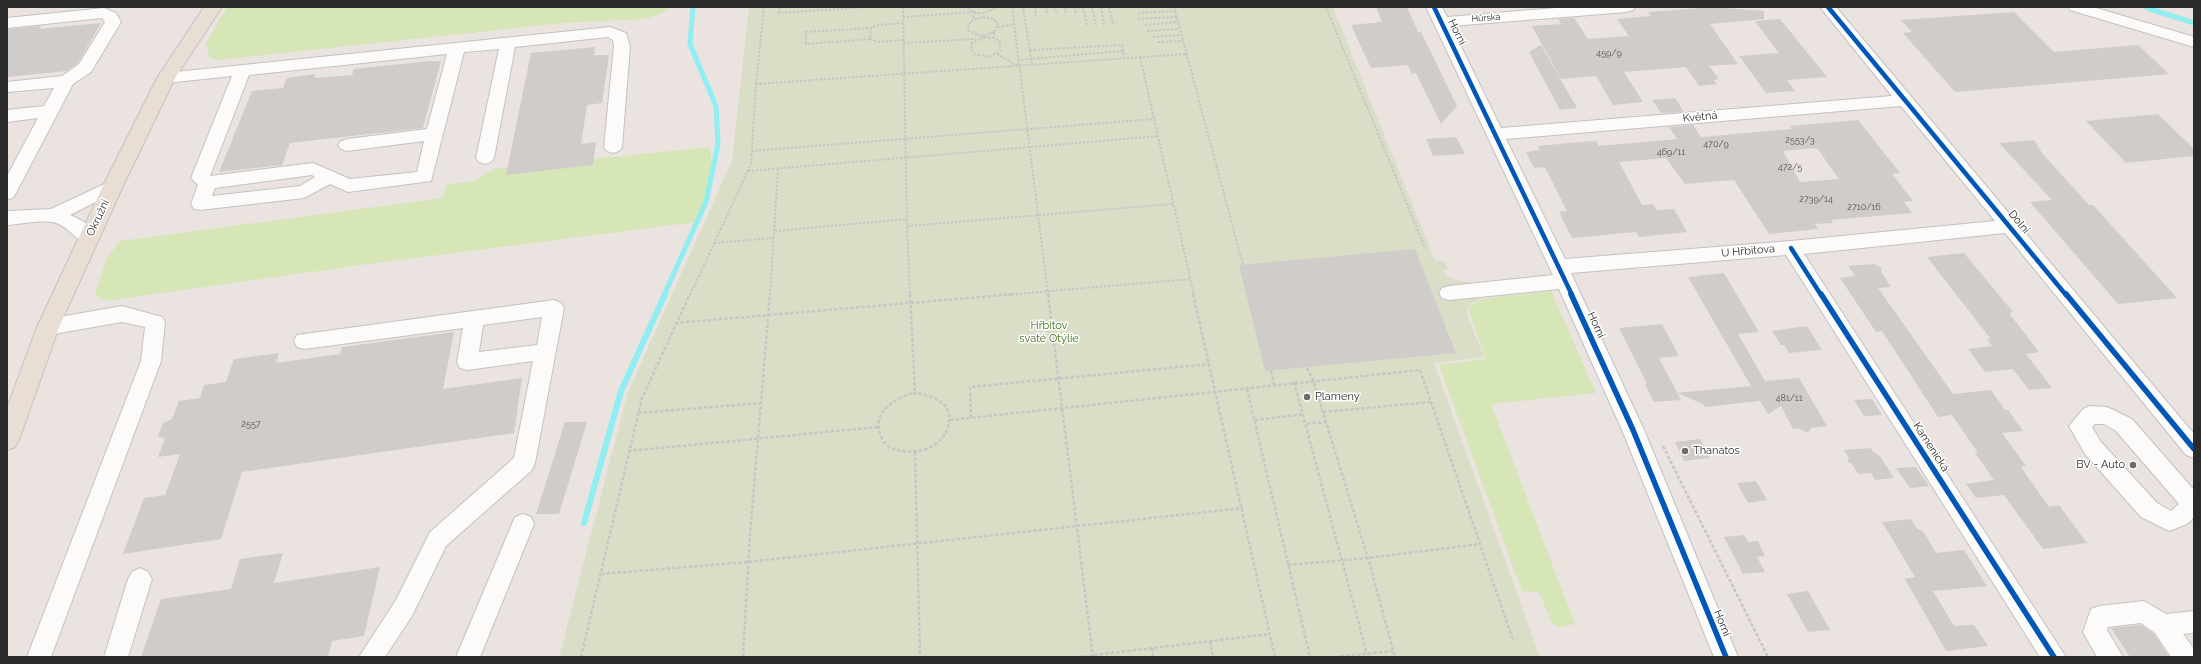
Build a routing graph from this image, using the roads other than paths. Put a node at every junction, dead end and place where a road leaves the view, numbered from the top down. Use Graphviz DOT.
graph roads {
  1 [pos="213,7"];
  2 [pos="1628,7"];
  3 [pos="1828,7"];
  4 [pos="2076,7"];
  5 [pos="1437,14"];
  6 [pos="7,23"];
  7 [pos="2194,42"];
  8 [pos="508,43"];
  9 [pos="457,48"];
  10 [pos="243,70"];
  11 [pos="166,78"];
  12 [pos="66,81"];
  13 [pos="7,87"];
  14 [pos="1905,100"];
  15 [pos="50,111"];
  16 [pos="7,116"];
  17 [pos="434,134"];
  18 [pos="1495,134"];
  19 [pos="347,145"];
  20 [pos="613,147"];
  21 [pos="485,158"];
  22 [pos="113,186"];
  23 [pos="7,193"];
  24 [pos="54,215"];
  25 [pos="7,218"];
  26 [pos="2009,226"];
  27 [pos="89,237"];
  28 [pos="1790,248"];
  29 [pos="1562,274"];
  30 [pos="1449,294"];
  31 [pos="474,319"];
  32 [pos="48,326"];
  33 [pos="304,341"];
  34 [pos="545,352"];
  35 [pos="7,440"];
  36 [pos="2194,449"];
  37 [pos="2193,503"];
  38 [pos="523,524"];
  39 [pos="140,579"];
  40 [pos="2194,622"];
  41 [pos="2179,641"];
  42 [pos="39,657"];
  43 [pos="116,657"];
  44 [pos="371,657"];
  45 [pos="468,657"];
  46 [pos="1726,657"];
  47 [pos="2054,657"];
  48 [pos="2111,657"];
  1 -- 11 [label="main road, Okružní"];
  2 -- 5 [label="street, Hůrská"];
  3 -- 14 [label="street, Dolní"];
  4 -- 7 [label="street"];
  5 -- 18 [label="street, Horní"];
  6 -- 12 [label="street"];
  8 -- 9 [label="street"];
  8 -- 20 [label="street"];
  8 -- 21 [label="street"];
  9 -- 10 [label="street"];
  9 -- 17 [label="street"];
  10 -- 11 [label="street"];
  10 -- 17 [label="street"];
  11 -- 22 [label="main road, Okružní"];
  12 -- 13 [label="street"];
  12 -- 15 [label="street"];
  14 -- 18 [label="street, Květná"];
  14 -- 26 [label="street, Dolní"];
  15 -- 16 [label="street"];
  15 -- 23 [label="street"];
  17 -- 19 [label="street"];
  18 -- 29 [label="street, Horní"];
  22 -- 24 [label="street"];
  22 -- 27 [label="main road, Okružní"];
  24 -- 25 [label="street"];
  24 -- 27 [label="street"];
  26 -- 28 [label="street, U Hřbitova"];
  26 -- 36 [label="street, Dolní"];
  27 -- 32 [label="main road, Okružní"];
  28 -- 29 [label="street, U Hřbitova"];
  28 -- 47 [label="street, Kamenická"];
  29 -- 30 [label="street, U Hřbitova"];
  29 -- 46 [label="street, Horní"];
  31 -- 33 [label="street"];
  31 -- 34 [label="street"];
  31 -- 34 [label="street"];
  32 -- 35 [label="main road, Okružní"];
  32 -- 42 [label="street"];
  34 -- 44 [label="street"];
  37 -- 37 [label="street"];
  38 -- 45 [label="street"];
  39 -- 43 [label="street"];
  40 -- 41 [label="street"];
  41 -- 48 [label="street"];
}
